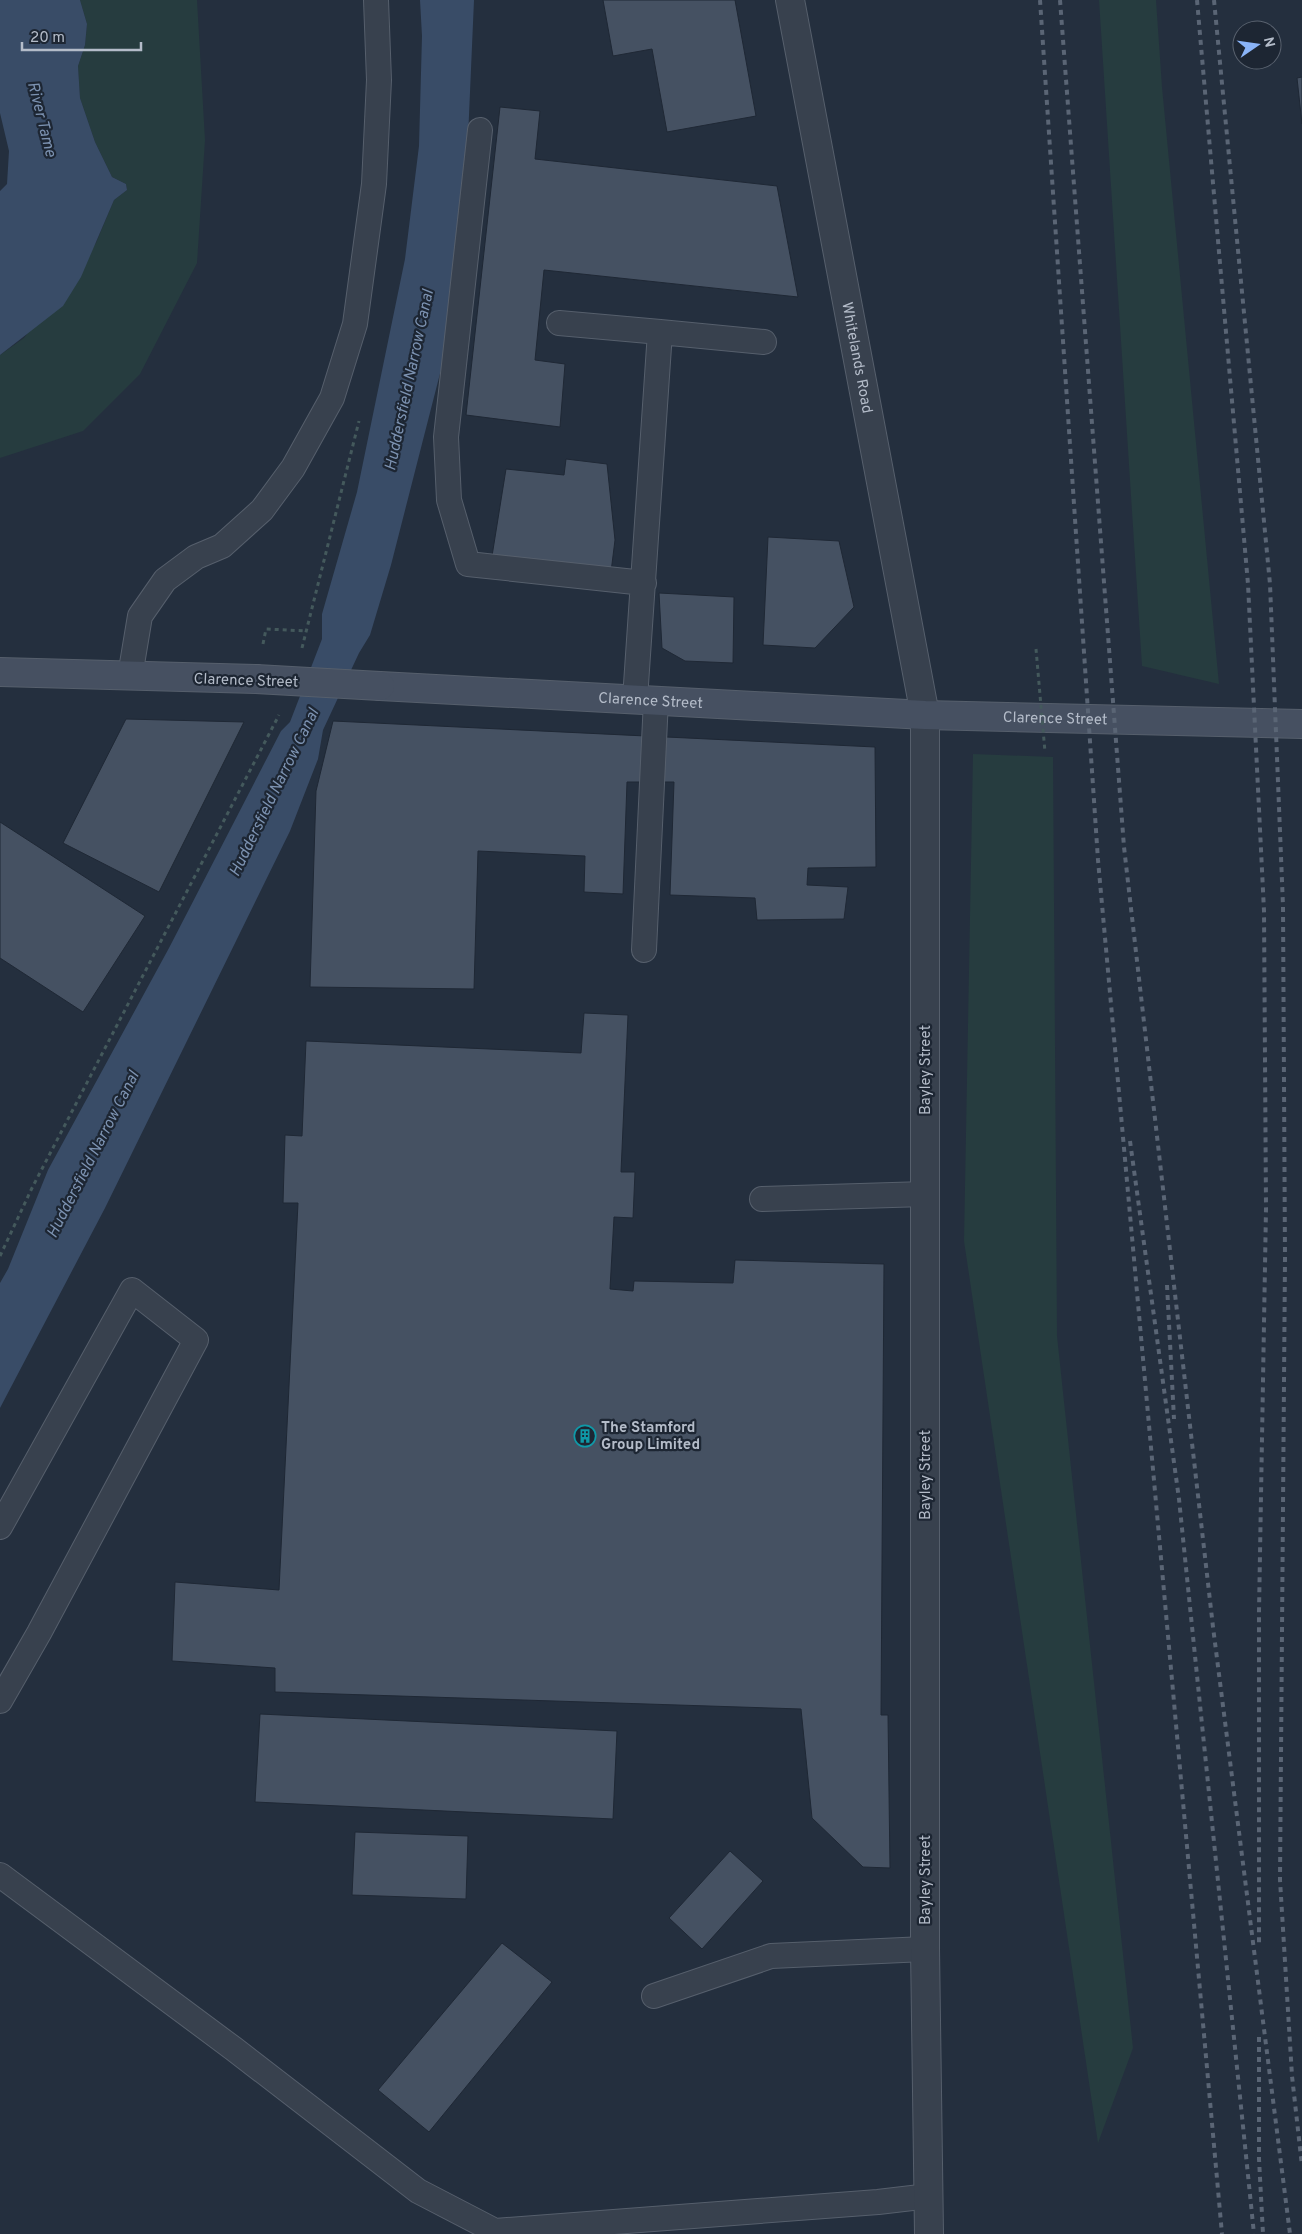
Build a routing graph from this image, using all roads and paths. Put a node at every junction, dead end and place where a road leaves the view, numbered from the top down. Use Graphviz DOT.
graph roads {
  1 [pos="376,0"];
  2 [pos="790,0"];
  3 [pos="480,130"];
  4 [pos="559,322"];
  5 [pos="660,332"];
  6 [pos="764,342"];
  7 [pos="644,583"];
  8 [pos="1036,650"];
  9 [pos="0,672"];
  10 [pos="130,676"];
  11 [pos="646,699"];
  12 [pos="925,715"];
  13 [pos="1302,724"];
  14 [pos="1045,752"];
  15 [pos="644,950"];
  16 [pos="925,1194"];
  17 [pos="762,1199"];
  18 [pos="0,1527"];
  19 [pos="0,1701"];
  20 [pos="0,1875"];
  21 [pos="925,1949"];
  22 [pos="654,1996"];
  23 [pos="928,2196"];
  24 [pos="929,2234"];
  1 -- 10 [label="lane"];
  2 -- 12 [label="street, Whitelands Road"];
  3 -- 7 [label="lane"];
  4 -- 5 [label="lane"];
  5 -- 6 [label="lane"];
  5 -- 7 [label="lane"];
  7 -- 11 [label="lane"];
  8 -- 14 [label="path, bridge"];
  9 -- 10 [label="main road, Clarence Street"];
  10 -- 11 [label="main road, Clarence Street, bridge"];
  11 -- 12 [label="main road, Clarence Street"];
  11 -- 15 [label="lane"];
  12 -- 13 [label="main road, Clarence Street"];
  12 -- 16 [label="street, Bayley Street"];
  16 -- 17 [label="lane"];
  16 -- 21 [label="street, Bayley Street"];
  18 -- 19 [label="lane"];
  20 -- 23 [label="lane"];
  21 -- 22 [label="lane"];
  21 -- 23 [label="street, Bayley Street"];
  23 -- 24 [label="street, Bayley Street"];
}
